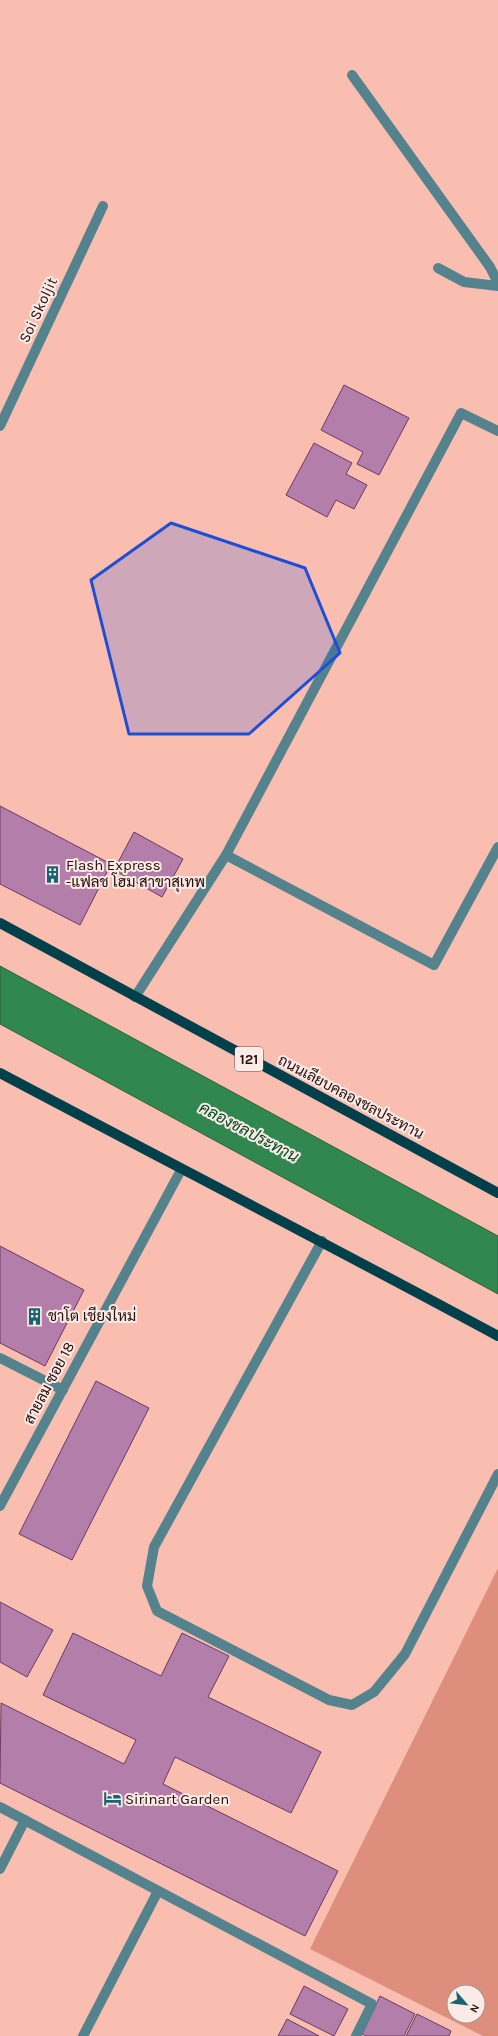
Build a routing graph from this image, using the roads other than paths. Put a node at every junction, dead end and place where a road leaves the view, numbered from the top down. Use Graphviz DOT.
graph roads {
  1 [pos="352,74"];
  2 [pos="103,206"];
  3 [pos="438,268"];
  4 [pos="498,282"];
  5 [pos="498,286"];
  6 [pos="0,426"];
  7 [pos="498,431"];
  8 [pos="498,847"];
  9 [pos="226,855"];
  10 [pos="0,923"];
  11 [pos="135,997"];
  12 [pos="0,1074"];
  13 [pos="181,1170"];
  14 [pos="498,1194"];
  15 [pos="322,1242"];
  16 [pos="498,1336"];
  17 [pos="0,1358"];
  18 [pos="62,1390"];
  19 [pos="498,1474"];
  20 [pos="0,1506"];
  21 [pos="0,1807"];
  22 [pos="25,1820"];
  23 [pos="0,1869"];
  24 [pos="158,1891"];
  25 [pos="84,2036"];
  26 [pos="356,2036"];
  1 -- 4 [label="street"];
  2 -- 6 [label="street, Soi Skoljit"];
  3 -- 5 [label="street"];
  7 -- 9 [label="street"];
  8 -- 9 [label="street"];
  9 -- 11 [label="street"];
  10 -- 11 [label="main road, ถนนเลียบคลองชลประทาน / 121"];
  11 -- 14 [label="main road, ถนนเลียบคลองชลประทาน / 121"];
  12 -- 13 [label="main road"];
  13 -- 15 [label="main road"];
  13 -- 18 [label="street, สายลม ซอย 18"];
  15 -- 16 [label="main road"];
  15 -- 19 [label="street"];
  17 -- 18 [label="street"];
  18 -- 20 [label="street, สายลม ซอย 18"];
  21 -- 22 [label="street"];
  22 -- 23 [label="street"];
  22 -- 24 [label="street"];
  24 -- 25 [label="street"];
  24 -- 26 [label="street"];
}
